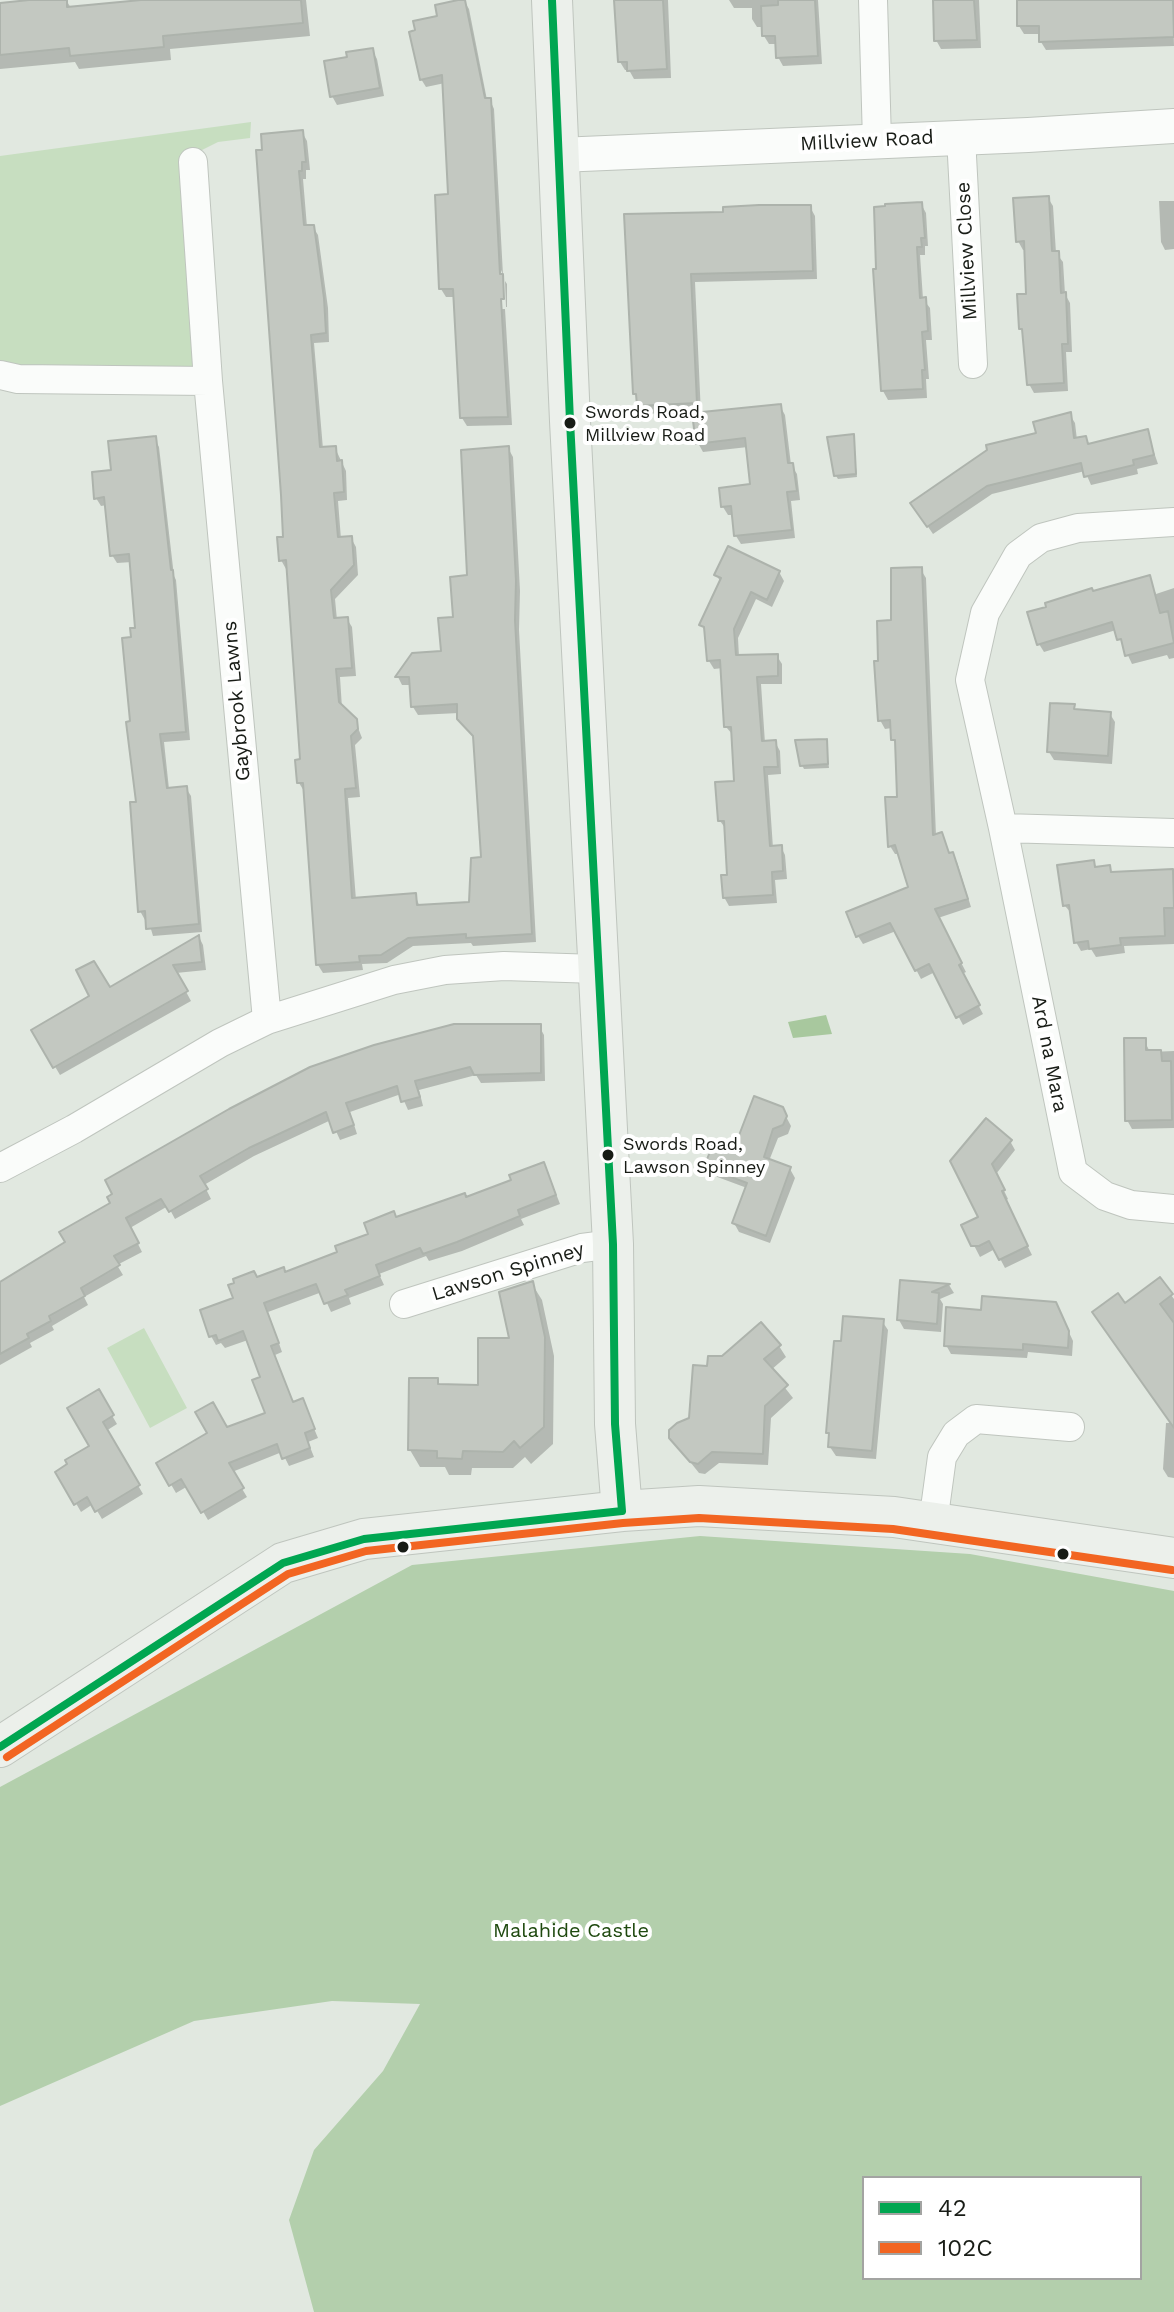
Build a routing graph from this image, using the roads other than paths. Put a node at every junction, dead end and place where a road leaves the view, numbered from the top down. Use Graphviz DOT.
graph roads {
  1 [pos="552,0"];
  2 [pos="873,0"];
  3 [pos="1174,126"];
  4 [pos="961,137"];
  5 [pos="877,141"];
  6 [pos="559,155"];
  7 [pos="193,162"];
  8 [pos="973,364"];
  9 [pos="0,375"];
  10 [pos="208,381"];
  11 [pos="1174,522"];
  12 [pos="1003,828"];
  13 [pos="1174,833"];
  14 [pos="597,969"];
  15 [pos="267,1020"];
  16 [pos="0,1168"];
  17 [pos="1174,1209"];
  18 [pos="613,1244"];
  19 [pos="404,1304"];
  20 [pos="1070,1427"];
  21 [pos="622,1511"];
  22 [pos="933,1523"];
  23 [pos="1174,1558"];
  24 [pos="0,1747"];
  1 -- 6 [label="main road"];
  2 -- 5 [label="street"];
  3 -- 4 [label="street, Millview Road"];
  4 -- 5 [label="street, Millview Road"];
  4 -- 8 [label="street, Millview Close"];
  5 -- 6 [label="street, Millview Road"];
  6 -- 14 [label="main road"];
  7 -- 10 [label="street, Gaybrook Lawns"];
  9 -- 10 [label="street"];
  10 -- 15 [label="street, Gaybrook Lawns"];
  11 -- 12 [label="street, Ard na Mara"];
  12 -- 13 [label="street"];
  12 -- 17 [label="street, Ard na Mara"];
  14 -- 15 [label="street"];
  14 -- 18 [label="main road"];
  15 -- 16 [label="street"];
  18 -- 19 [label="street, Lawson Spinney"];
  18 -- 21 [label="main road"];
  20 -- 22 [label="street"];
  21 -- 22 [label="main road"];
  21 -- 24 [label="main road"];
  22 -- 23 [label="main road"];
}
